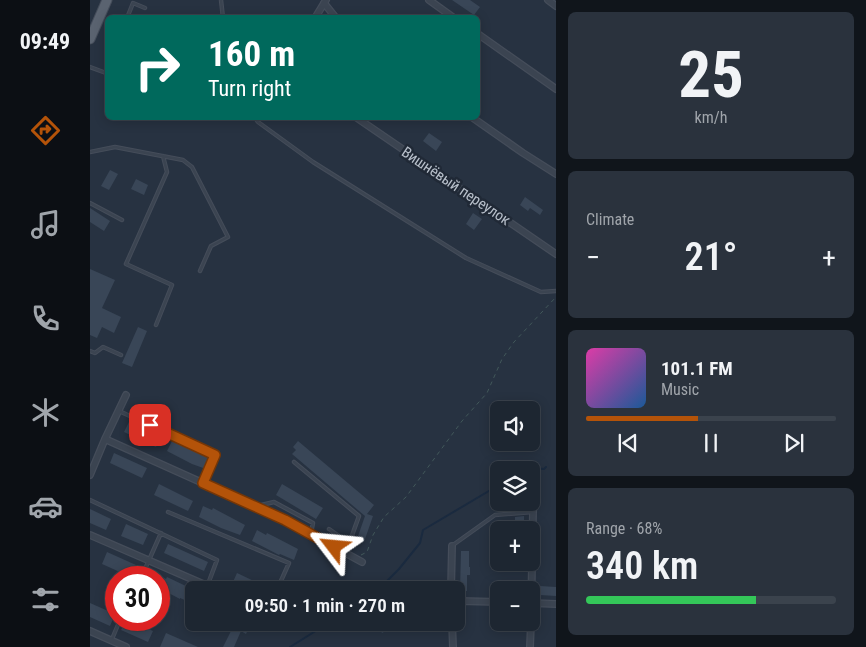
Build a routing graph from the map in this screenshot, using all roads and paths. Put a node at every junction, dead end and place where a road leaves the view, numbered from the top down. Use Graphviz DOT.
graph roads {
  1 [pos="107,0"];
  2 [pos="221,0"];
  3 [pos="429,0"];
  4 [pos="548,0"];
  5 [pos="325,2"];
  6 [pos="556,6"];
  7 [pos="145,8"];
  8 [pos="128,15"];
  9 [pos="222,15"];
  10 [pos="317,15"];
  11 [pos="334,15"];
  12 [pos="450,15"];
  13 [pos="480,35"];
  14 [pos="90,36"];
  15 [pos="90,67"];
  16 [pos="105,73"];
  17 [pos="556,89"];
  18 [pos="256,120"];
  19 [pos="360,120"];
  20 [pos="476,120"];
  21 [pos="90,152"];
  22 [pos="163,156"];
  23 [pos="556,174"];
  24 [pos="90,203"];
  25 [pos="122,220"];
  26 [pos="556,254"];
  27 [pos="200,271"];
  28 [pos="556,291"];
  29 [pos="556,297"];
  30 [pos="156,325"];
  31 [pos="90,351"];
  32 [pos="121,355"];
  33 [pos="126,394"];
  34 [pos="119,411"];
  35 [pos="105,439"];
  36 [pos="294,462"];
  37 [pos="92,466"];
  38 [pos="90,475"];
  39 [pos="203,483"];
  40 [pos="90,500"];
  41 [pos="256,506"];
  42 [pos="168,512"];
  43 [pos="533,512"];
  44 [pos="329,528"];
  45 [pos="161,533"];
  46 [pos="310,534"];
  47 [pos="90,535"];
  48 [pos="350,543"];
  49 [pos="452,546"];
  50 [pos="346,554"];
  51 [pos="149,561"];
  52 [pos="359,561"];
  53 [pos="147,566"];
  54 [pos="196,581"];
  55 [pos="210,581"];
  56 [pos="281,581"];
  57 [pos="451,581"];
  58 [pos="532,581"];
  59 [pos="465,601"];
  60 [pos="490,602"];
  61 [pos="540,603"];
  62 [pos="556,604"];
  63 [pos="90,631"];
  64 [pos="115,631"];
  65 [pos="452,631"];
  66 [pos="531,631"];
  67 [pos="111,641"];
  68 [pos="126,647"];
  69 [pos="453,647"];
  70 [pos="530,647"];
  1 -- 14 [label="main road"];
  2 -- 9 [label="lane"];
  3 -- 12 [label="street"];
  4 -- 6 [label="street"];
  5 -- 10 [label="street"];
  5 -- 11 [label="street"];
  7 -- 8 [label="lane"];
  13 -- 17 [label="street"];
  15 -- 16 [label="lane"];
  18 -- 28 [label="lane"];
  19 -- 26 [label="street, Вишнёвый переулок"];
  20 -- 23 [label="street"];
  21 -- 22 [label="lane"];
  22 -- 27 [label="lane"];
  22 -- 30 [label="lane"];
  24 -- 25 [label="lane"];
  29 -- 52 [label="path"];
  31 -- 32 [label="lane"];
  33 -- 34 [label="street"];
  34 -- 35 [label="street"];
  34 -- 39 [label="lane"];
  35 -- 37 [label="street"];
  35 -- 39 [label="street"];
  36 -- 48 [label="lane"];
  37 -- 38 [label="street"];
  39 -- 41 [label="street"];
  40 -- 45 [label="lane"];
  41 -- 46 [label="street"];
  41 -- 46 [label="lane"];
  42 -- 56 [label="lane"];
  43 -- 49 [label="lane"];
  43 -- 58 [label="street"];
  44 -- 48 [label="lane"];
  45 -- 51 [label="lane"];
  45 -- 55 [label="lane"];
  46 -- 50 [label="street"];
  47 -- 51 [label="street"];
  48 -- 50 [label="lane"];
  49 -- 57 [label="street"];
  50 -- 52 [label="street"];
  51 -- 53 [label="lane"];
  51 -- 54 [label="street"];
  59 -- 60 [label="street"];
  61 -- 62 [label="street"];
  63 -- 67 [label="street"];
  64 -- 67 [label="lane"];
  65 -- 69 [label="street"];
  66 -- 70 [label="street"];
  67 -- 68 [label="street"];
}
